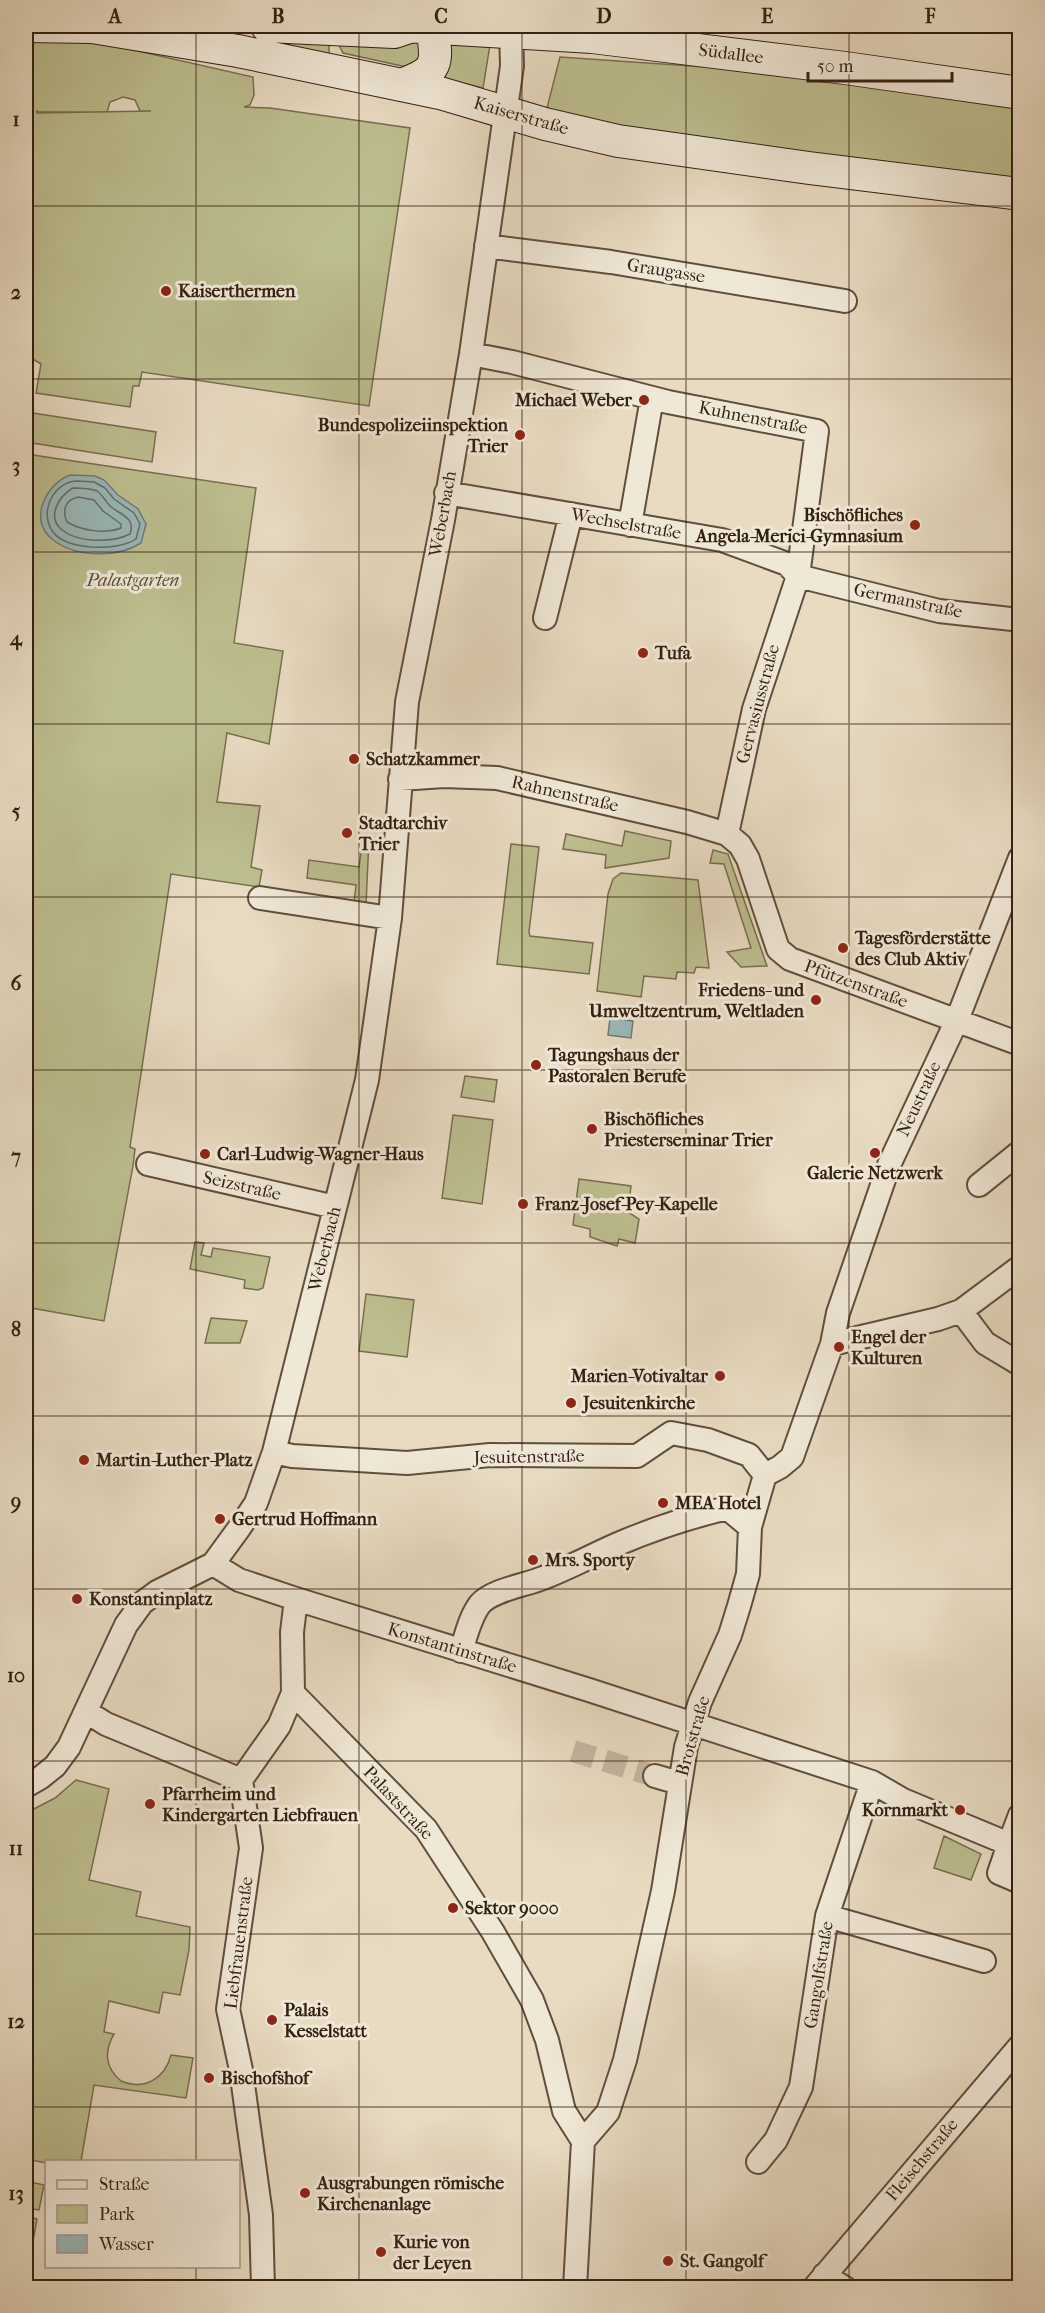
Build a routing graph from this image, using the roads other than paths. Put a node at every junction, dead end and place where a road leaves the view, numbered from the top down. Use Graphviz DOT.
graph roads {
  1 [pos="26,26"];
  2 [pos="267,26"];
  3 [pos="415,26"];
  4 [pos="337,28"];
  5 [pos="511,31"];
  6 [pos="593,31"];
  7 [pos="343,73"];
  8 [pos="401,85"];
  9 [pos="1020,93"];
  10 [pos="504,111"];
  11 [pos="1020,194"];
  12 [pos="486,246"];
  13 [pos="845,301"];
  14 [pos="471,354"];
  15 [pos="652,398"];
  16 [pos="446,493"];
  17 [pos="571,514"];
  18 [pos="630,525"];
  19 [pos="798,576"];
  20 [pos="545,618"];
  21 [pos="1020,620"];
  22 [pos="400,779"];
  23 [pos="726,834"];
  24 [pos="1020,858"];
  25 [pos="260,898"];
  26 [pos="390,918"];
  27 [pos="957,1020"];
  28 [pos="1020,1044"];
  29 [pos="1020,1152"];
  30 [pos="148,1164"];
  31 [pos="980,1185"];
  32 [pos="335,1207"];
  33 [pos="1020,1267"];
  34 [pos="961,1311"];
  35 [pos="832,1344"];
  36 [pos="1020,1364"];
  37 [pos="274,1452"];
  38 [pos="765,1475"];
  39 [pos="750,1527"];
  40 [pos="213,1564"];
  41 [pos="296,1599"];
  42 [pos="452,1648"];
  43 [pos="293,1693"];
  44 [pos="87,1712"];
  45 [pos="694,1724"];
  46 [pos="655,1776"];
  47 [pos="241,1780"];
  48 [pos="872,1782"];
  49 [pos="679,1783"];
  50 [pos="26,1786"];
  51 [pos="1020,1815"];
  52 [pos="1009,1844"];
  53 [pos="1020,1882"];
  54 [pos="827,1916"];
  55 [pos="984,1961"];
  56 [pos="1020,2046"];
  57 [pos="583,2141"];
  58 [pos="758,2162"];
  59 [pos="819,2281"];
  60 [pos="263,2286"];
  61 [pos="575,2288"];
  62 [pos="845,2288"];
  1 -- 7 [label="main road, Kaiserstraße"];
  2 -- 4 [label="main road, Südallee"];
  3 -- 4 [label="main road, Südallee"];
  3 -- 5 [label="main road, Südallee"];
  3 -- 8 [label="main road"];
  4 -- 7 [label="main road"];
  5 -- 6 [label="main road, Südallee"];
  5 -- 10 [label="street, Weberbach"];
  6 -- 9 [label="main road, Südallee"];
  7 -- 8 [label="main road, Kaiserstraße"];
  8 -- 10 [label="main road, Kaiserstraße"];
  10 -- 11 [label="main road, Kaiserstraße"];
  10 -- 12 [label="street, Weberbach"];
  12 -- 13 [label="street, Graugasse"];
  12 -- 14 [label="street, Weberbach"];
  14 -- 15 [label="street, Kuhnenstraße"];
  14 -- 16 [label="street, Weberbach"];
  15 -- 18 [label="street"];
  15 -- 19 [label="street, Kuhnenstraße"];
  16 -- 17 [label="street, Wechselstraße"];
  16 -- 22 [label="street, Weberbach"];
  17 -- 18 [label="street, Wechselstraße"];
  17 -- 20 [label="street"];
  18 -- 19 [label="street, Wechselstraße"];
  19 -- 21 [label="street, Germanstraße"];
  19 -- 23 [label="street, Gervasiusstraße"];
  22 -- 23 [label="street, Rahnenstraße"];
  22 -- 26 [label="street, Weberbach"];
  23 -- 27 [label="street, Pfützenstraße"];
  24 -- 27 [label="street, Neustraße"];
  25 -- 26 [label="street"];
  26 -- 32 [label="street, Weberbach"];
  27 -- 28 [label="street, Pfützenstraße"];
  27 -- 35 [label="street, Neustraße"];
  29 -- 31 [label="street"];
  30 -- 32 [label="street, Seizstraße"];
  32 -- 37 [label="street, Weberbach"];
  33 -- 34 [label="street"];
  34 -- 35 [label="street"];
  34 -- 36 [label="street"];
  35 -- 38 [label="street"];
  37 -- 38 [label="street, Jesuitenstraße"];
  37 -- 40 [label="street, Weberbach"];
  38 -- 39 [label="street, Brotstraße"];
  39 -- 42 [label="street"];
  39 -- 45 [label="street, Brotstraße"];
  40 -- 41 [label="street, Konstantinstraße"];
  40 -- 44 [label="street"];
  41 -- 42 [label="street, Konstantinstraße"];
  41 -- 43 [label="street"];
  42 -- 45 [label="street, Konstantinstraße"];
  43 -- 47 [label="street"];
  43 -- 57 [label="street, Palaststraße"];
  44 -- 47 [label="street"];
  44 -- 50 [label="street"];
  45 -- 48 [label="street, Konstantinstraße"];
  45 -- 49 [label="street, Brotstraße"];
  46 -- 49 [label="street"];
  47 -- 60 [label="street, Liebfrauenstraße"];
  48 -- 52 [label="street, Konstantinstraße"];
  48 -- 54 [label="street, Gangolfstraße"];
  49 -- 57 [label="street, Brotstraße"];
  51 -- 52 [label="street"];
  52 -- 53 [label="street"];
  54 -- 55 [label="street"];
  54 -- 58 [label="street, Gangolfstraße"];
  56 -- 59 [label="street, Fleischstraße"];
  57 -- 61 [label="street"];
  59 -- 62 [label="street, Fleischstraße"];
}
